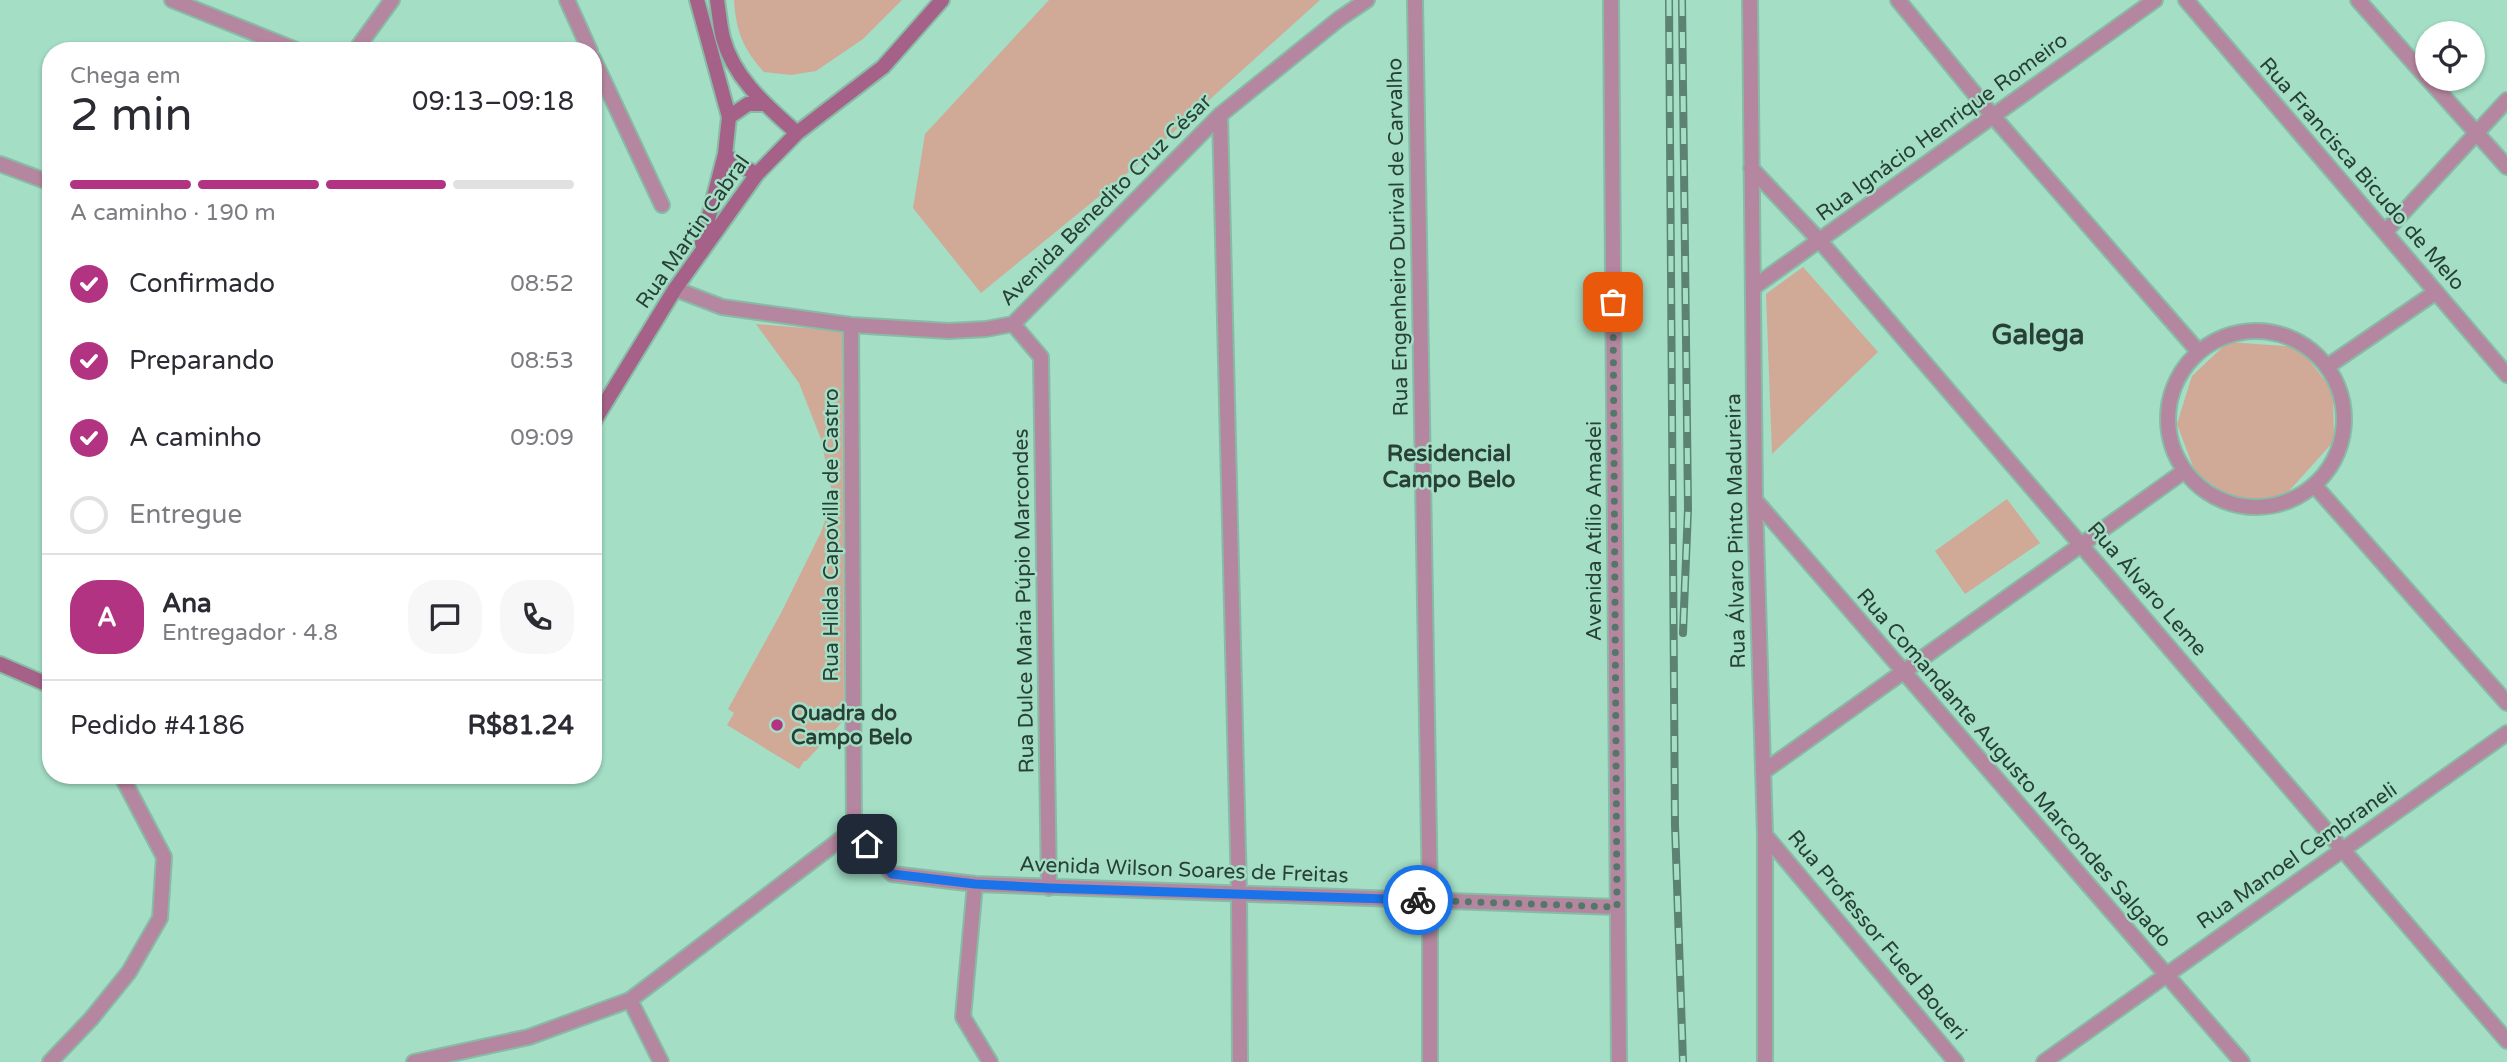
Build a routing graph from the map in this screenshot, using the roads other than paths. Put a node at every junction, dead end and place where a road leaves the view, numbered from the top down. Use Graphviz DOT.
graph roads {
  1 [pos="172,0"];
  2 [pos="392,0"];
  3 [pos="567,0"];
  4 [pos="697,0"];
  5 [pos="717,0"];
  6 [pos="942,0"];
  7 [pos="1367,0"];
  8 [pos="1415,0"];
  9 [pos="1611,0"];
  10 [pos="1750,0"];
  11 [pos="1898,0"];
  12 [pos="2155,0"];
  13 [pos="2186,0"];
  14 [pos="2358,0"];
  15 [pos="277,42"];
  16 [pos="362,42"];
  17 [pos="586,42"];
  18 [pos="2415,64"];
  19 [pos="602,77"];
  20 [pos="2439,91"];
  21 [pos="2507,100"];
  22 [pos="764,104"];
  23 [pos="1220,115"];
  24 [pos="1992,115"];
  25 [pos="729,117"];
  26 [pos="797,133"];
  27 [pos="2476,133"];
  28 [pos="725,154"];
  29 [pos="0,164"];
  30 [pos="2507,167"];
  31 [pos="1751,168"];
  32 [pos="757,174"];
  33 [pos="42,180"];
  34 [pos="662,205"];
  35 [pos="2386,231"];
  36 [pos="1820,241"];
  37 [pos="700,251"];
  38 [pos="1754,287"];
  39 [pos="675,289"];
  40 [pos="2436,292"];
  41 [pos="1013,324"];
  42 [pos="850,325"];
  43 [pos="2198,351"];
  44 [pos="2328,366"];
  45 [pos="2507,375"];
  46 [pos="602,408"];
  47 [pos="2183,472"];
  48 [pos="2315,486"];
  49 [pos="1755,500"];
  50 [pos="2081,545"];
  51 [pos="0,656"];
  52 [pos="0,664"];
  53 [pos="15,671"];
  54 [pos="1902,671"];
  55 [pos="42,682"];
  56 [pos="2507,703"];
  57 [pos="2507,733"];
  58 [pos="1763,772"];
  59 [pos="126,784"];
  60 [pos="854,829"];
  61 [pos="1765,835"];
  62 [pos="2342,849"];
  63 [pos="975,884"];
  64 [pos="1049,888"];
  65 [pos="1239,892"];
  66 [pos="1430,900"];
  67 [pos="1617,907"];
  68 [pos="2166,975"];
  69 [pos="630,1000"];
  70 [pos="2507,1041"];
  71 [pos="420,1061"];
  72 [pos="50,1062"];
  73 [pos="661,1062"];
  74 [pos="990,1062"];
  75 [pos="1240,1062"];
  76 [pos="1430,1062"];
  77 [pos="1619,1062"];
  78 [pos="1765,1062"];
  79 [pos="1956,1062"];
  80 [pos="2044,1062"];
  81 [pos="2242,1062"];
  1 -- 15 [label="street"];
  2 -- 16 [label="street"];
  3 -- 17 [label="street"];
  4 -- 25 [label="main road"];
  5 -- 22 [label="main road"];
  6 -- 26 [label="main road, Rua Martin Cabral"];
  7 -- 23 [label="street, Avenida Benedito Cruz César"];
  8 -- 66 [label="street, Rua Engenheiro Durival de Carvalho"];
  9 -- 67 [label="street, Avenida Atílio Amadei"];
  10 -- 31 [label="street, Rua Álvaro Pinto Madureira"];
  11 -- 24 [label="street"];
  12 -- 24 [label="street, Rua Ignácio Henrique Romeiro"];
  13 -- 35 [label="street, Rua Francisca Bicudo de Melo"];
  14 -- 18 [label="street"];
  19 -- 34 [label="street"];
  20 -- 27 [label="street"];
  21 -- 27 [label="street"];
  22 -- 25 [label="main road"];
  22 -- 26 [label="main road"];
  23 -- 41 [label="street, Avenida Benedito Cruz César"];
  23 -- 65 [label="street"];
  24 -- 36 [label="street, Rua Ignácio Henrique Romeiro"];
  24 -- 43 [label="street"];
  25 -- 28 [label="main road"];
  26 -- 32 [label="main road, Rua Martin Cabral"];
  27 -- 30 [label="street"];
  27 -- 35 [label="street"];
  28 -- 32 [label="main road"];
  28 -- 37 [label="main road"];
  29 -- 33 [label="street"];
  31 -- 36 [label="street, Rua Álvaro Leme"];
  31 -- 38 [label="street, Rua Álvaro Pinto Madureira"];
  32 -- 37 [label="main road, Rua Martin Cabral"];
  35 -- 40 [label="street, Rua Francisca Bicudo de Melo"];
  36 -- 38 [label="street, Rua Ignácio Henrique Romeiro"];
  36 -- 50 [label="street, Rua Álvaro Leme"];
  37 -- 39 [label="main road, Rua Martin Cabral"];
  38 -- 49 [label="street, Rua Álvaro Pinto Madureira"];
  39 -- 42 [label="street, Avenida Benedito Cruz César"];
  39 -- 46 [label="main road, Rua Martin Cabral"];
  40 -- 44 [label="street"];
  40 -- 45 [label="street, Rua Francisca Bicudo de Melo"];
  41 -- 42 [label="street, Avenida Benedito Cruz César"];
  41 -- 64 [label="street, Rua Dulce Maria Púpio Marcondes"];
  42 -- 60 [label="street, Rua Hilda Capovilla de Castro"];
  43 -- 44 [label="street"];
  43 -- 47 [label="street"];
  44 -- 48 [label="street"];
  47 -- 48 [label="street"];
  47 -- 50 [label="street"];
  48 -- 56 [label="street"];
  49 -- 54 [label="street, Rua Comandante Augusto Marcondes Salgado"];
  49 -- 58 [label="street, Rua Álvaro Pinto Madureira"];
  50 -- 54 [label="street"];
  50 -- 62 [label="street, Rua Álvaro Leme"];
  51 -- 53 [label="main road"];
  52 -- 53 [label="main road"];
  53 -- 55 [label="main road"];
  54 -- 58 [label="street"];
  54 -- 68 [label="street, Rua Comandante Augusto Marcondes Salgado"];
  57 -- 62 [label="street, Rua Manoel Cembraneli"];
  58 -- 61 [label="street, Rua Álvaro Pinto Madureira"];
  59 -- 72 [label="street"];
  60 -- 63 [label="street, Avenida Wilson Soares de Freitas"];
  60 -- 69 [label="street"];
  61 -- 78 [label="street, Rua Álvaro Pinto Madureira"];
  61 -- 79 [label="street, Rua Professor Fued Boueri"];
  62 -- 68 [label="street, Rua Manoel Cembraneli"];
  62 -- 70 [label="street, Rua Álvaro Leme"];
  63 -- 64 [label="street, Avenida Wilson Soares de Freitas"];
  63 -- 74 [label="street"];
  64 -- 65 [label="street, Avenida Wilson Soares de Freitas"];
  65 -- 66 [label="street, Avenida Wilson Soares de Freitas"];
  65 -- 75 [label="street"];
  66 -- 67 [label="street, Avenida Wilson Soares de Freitas"];
  66 -- 76 [label="street, Rua Engenheiro Durival de Carvalho"];
  67 -- 77 [label="street, Avenida Atílio Amadei"];
  68 -- 80 [label="street, Rua Manoel Cembraneli"];
  68 -- 81 [label="street, Rua Comandante Augusto Marcondes Salgado"];
  69 -- 71 [label="street"];
  69 -- 73 [label="street"];
}
